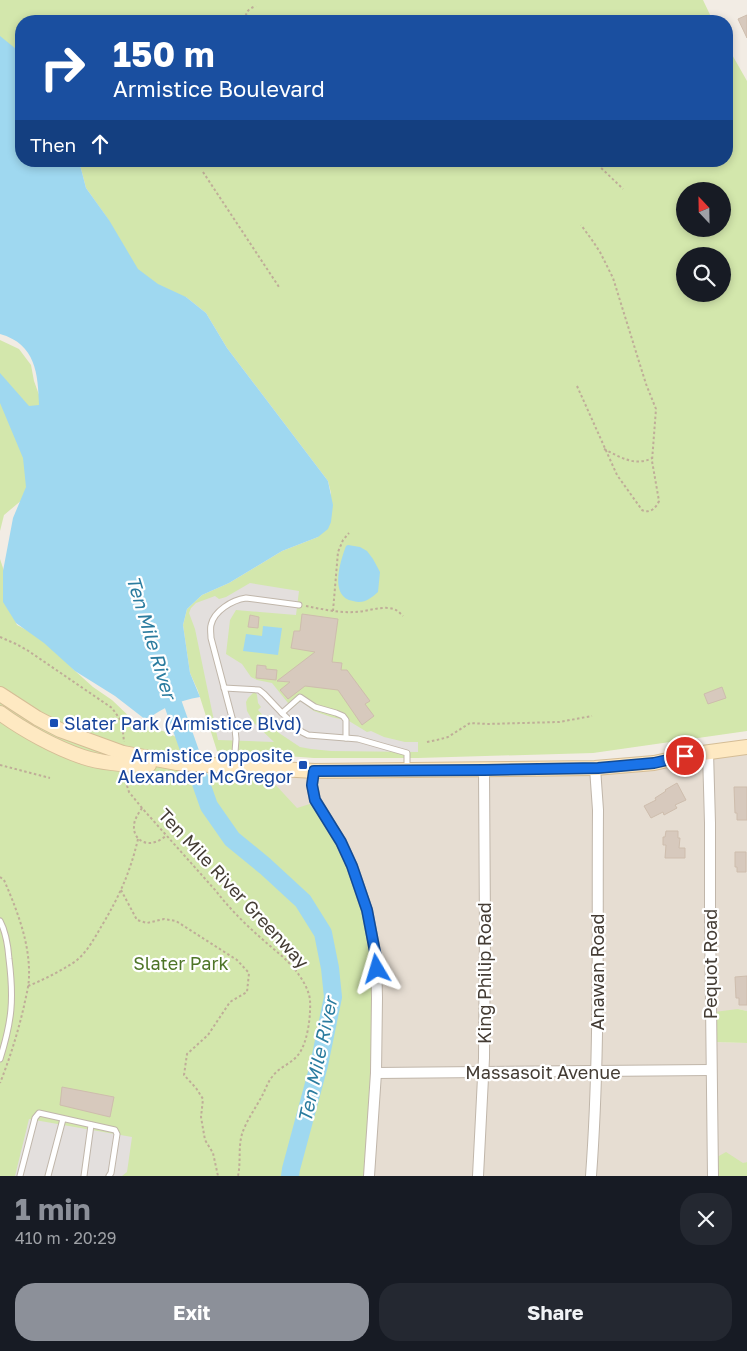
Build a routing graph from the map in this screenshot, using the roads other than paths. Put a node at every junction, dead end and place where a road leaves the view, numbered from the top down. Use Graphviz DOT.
graph roads {
  1 [pos="299,605"];
  2 [pos="224,688"];
  3 [pos="0,694"];
  4 [pos="0,713"];
  5 [pos="282,713"];
  6 [pos="346,738"];
  7 [pos="747,747"];
  8 [pos="708,752"];
  9 [pos="123,758"];
  10 [pos="241,767"];
  11 [pos="596,768"];
  12 [pos="407,770"];
  13 [pos="484,770"];
  14 [pos="314,771"];
  15 [pos="0,921"];
  16 [pos="0,1059"];
  17 [pos="711,1070"];
  18 [pos="376,1072"];
  19 [pos="484,1072"];
  20 [pos="596,1072"];
  21 [pos="63,1119"];
  22 [pos="91,1125"];
  23 [pos="20,1176"];
  24 [pos="48,1176"];
  25 [pos="84,1176"];
  26 [pos="109,1176"];
  27 [pos="369,1176"];
  28 [pos="478,1176"];
  29 [pos="591,1176"];
  30 [pos="713,1176"];
  1 -- 2 [label="lane"];
  2 -- 5 [label="lane"];
  2 -- 10 [label="lane"];
  3 -- 9 [label="main road"];
  4 -- 9 [label="main road"];
  5 -- 6 [label="lane"];
  5 -- 6 [label="lane"];
  6 -- 12 [label="lane"];
  7 -- 8 [label="main road"];
  8 -- 11 [label="main road"];
  8 -- 17 [label="street, Pequot Road"];
  9 -- 10 [label="main road"];
  10 -- 14 [label="main road"];
  11 -- 13 [label="main road"];
  11 -- 20 [label="street, Anawan Road"];
  12 -- 13 [label="main road"];
  12 -- 14 [label="main road"];
  13 -- 19 [label="street, King Philip Road"];
  14 -- 18 [label="street"];
  15 -- 16 [label="lane"];
  17 -- 20 [label="street, Massasoit Avenue"];
  17 -- 30 [label="street, Pequot Road"];
  18 -- 19 [label="street, Massasoit Avenue"];
  18 -- 27 [label="street"];
  19 -- 20 [label="street, Massasoit Avenue"];
  19 -- 28 [label="street, King Philip Road"];
  20 -- 29 [label="street, Anawan Road"];
  21 -- 22 [label="lane"];
  21 -- 23 [label="lane"];
  21 -- 24 [label="lane"];
  22 -- 25 [label="lane"];
  22 -- 26 [label="lane"];
}
